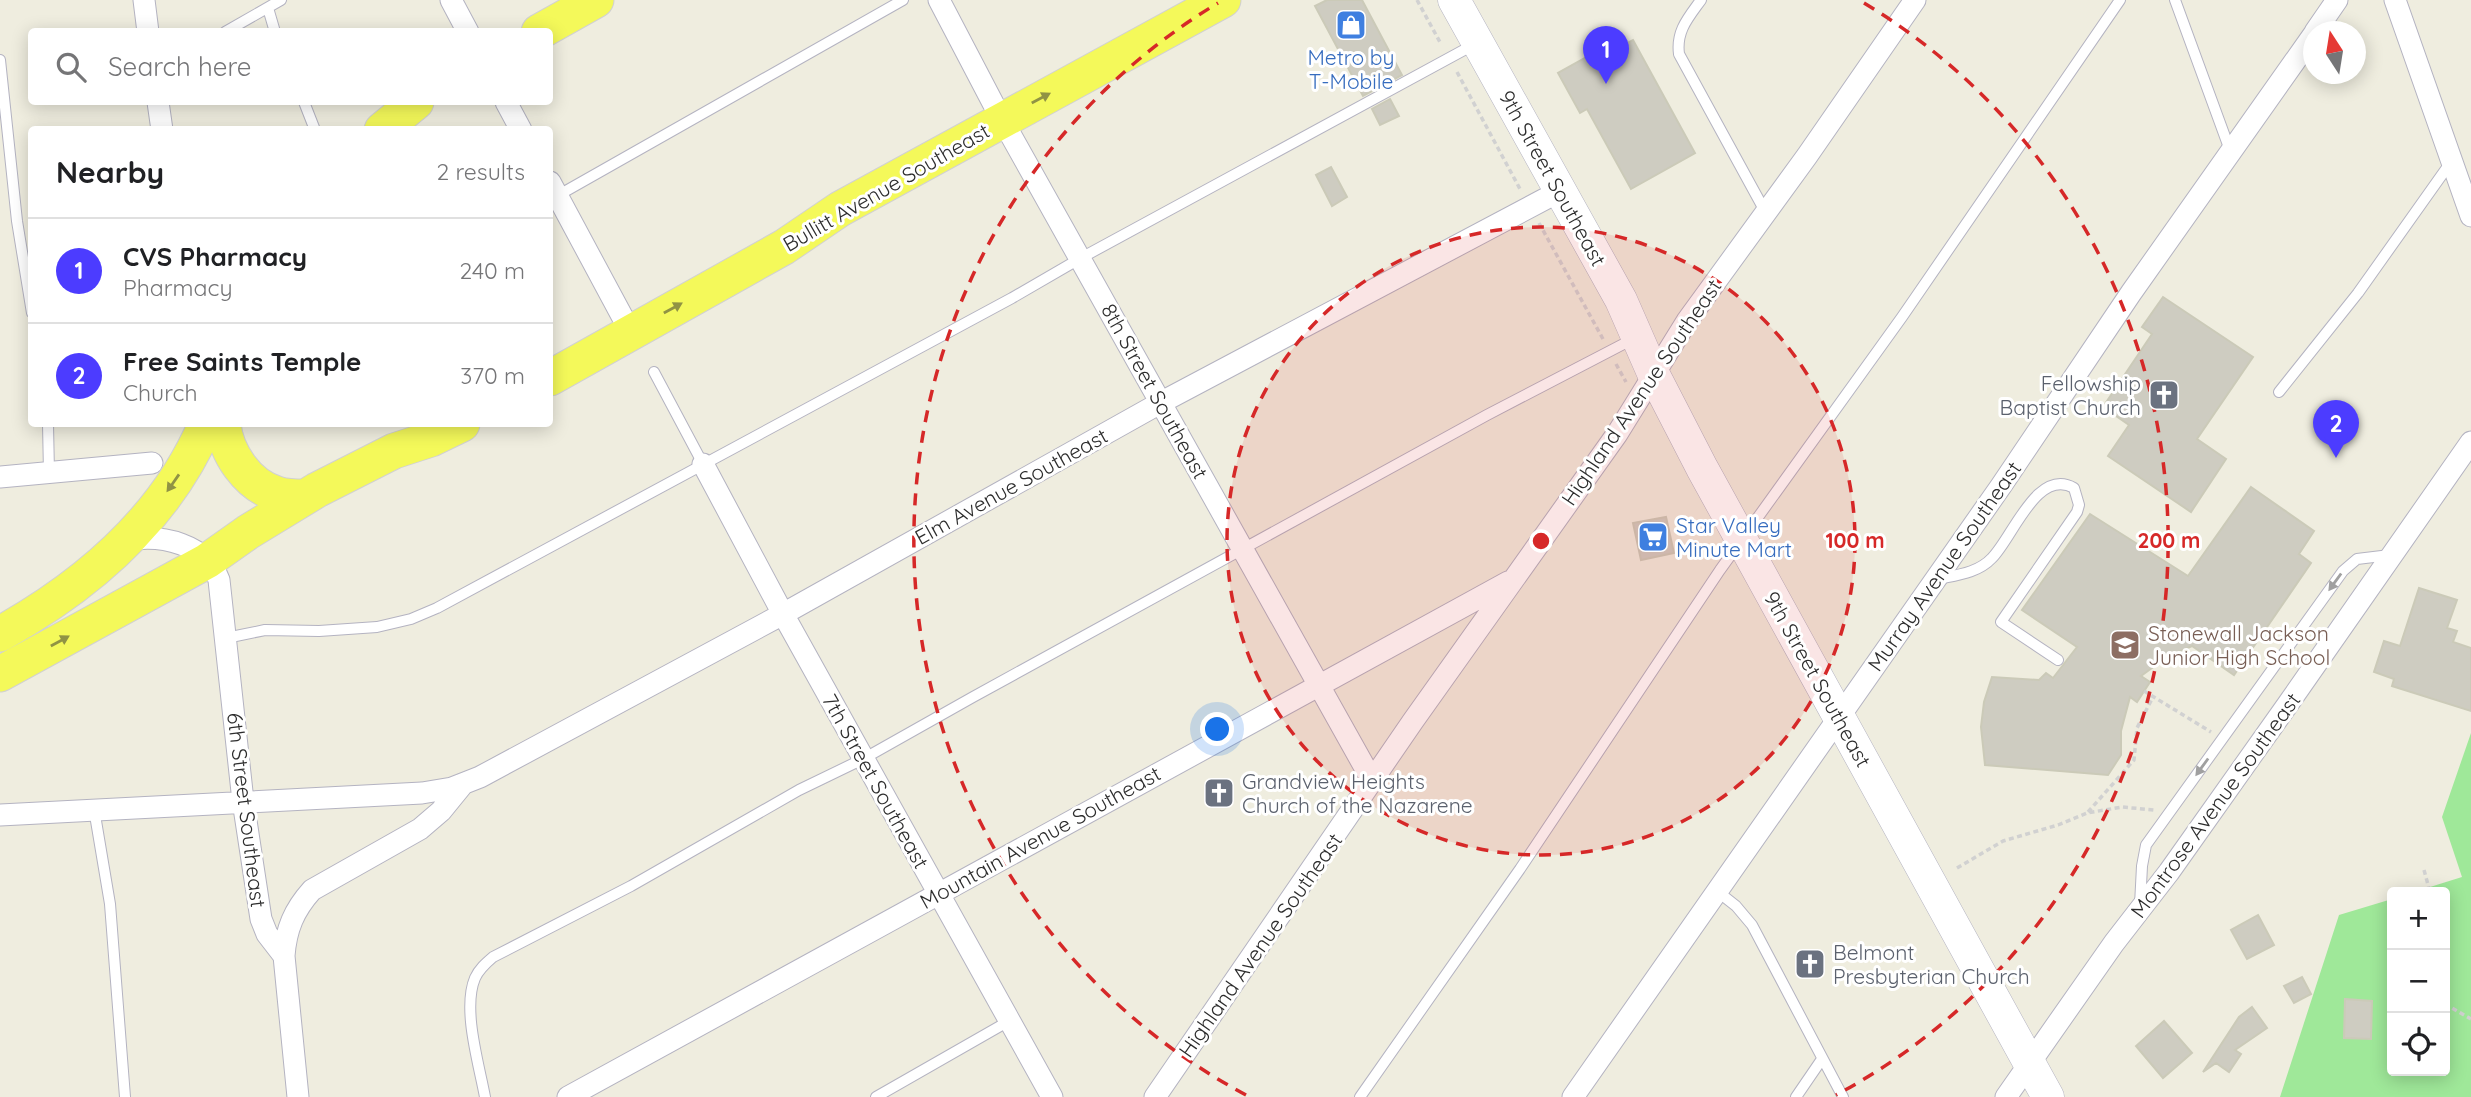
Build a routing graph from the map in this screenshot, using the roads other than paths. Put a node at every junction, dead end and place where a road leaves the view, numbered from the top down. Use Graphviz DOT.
graph roads {
  1 [pos="144,0"];
  2 [pos="281,0"];
  3 [pos="451,0"];
  4 [pos="596,0"];
  5 [pos="902,0"];
  6 [pos="939,0"];
  7 [pos="1223,0"];
  8 [pos="1454,0"];
  9 [pos="1701,0"];
  10 [pos="1915,0"];
  11 [pos="2120,0"];
  12 [pos="2175,0"];
  13 [pos="2337,0"];
  14 [pos="2395,0"];
  15 [pos="268,8"];
  16 [pos="2322,21"];
  17 [pos="148,28"];
  18 [pos="232,28"];
  19 [pos="274,28"];
  20 [pos="466,28"];
  21 [pos="546,28"];
  22 [pos="1477,43"];
  23 [pos="2303,49"];
  24 [pos="0,60"];
  25 [pos="158,105"];
  26 [pos="305,105"];
  27 [pos="412,105"];
  28 [pos="508,105"];
  29 [pos="1002,119"];
  30 [pos="161,126"];
  31 [pos="313,126"];
  32 [pos="387,126"];
  33 [pos="519,126"];
  34 [pos="2231,152"];
  35 [pos="2451,162"];
  36 [pos="553,189"];
  37 [pos="1560,191"];
  38 [pos="1766,213"];
  39 [pos="2471,216"];
  40 [pos="1081,258"];
  41 [pos="28,288"];
  42 [pos="630,331"];
  43 [pos="1637,336"];
  44 [pos="654,372"];
  45 [pos="1653,373"];
  46 [pos="553,376"];
  47 [pos="2279,392"];
  48 [pos="1160,403"];
  49 [pos="48,427"];
  50 [pos="204,427"];
  51 [pos="223,427"];
  52 [pos="457,427"];
  53 [pos="431,439"];
  54 [pos="2471,442"];
  55 [pos="152,463"];
  56 [pos="703,464"];
  57 [pos="49,474"];
  58 [pos="0,477"];
  59 [pos="305,498"];
  60 [pos="128,540"];
  61 [pos="1742,541"];
  62 [pos="1244,549"];
  63 [pos="2392,555"];
  64 [pos="207,561"];
  65 [pos="1513,579"];
  66 [pos="1935,580"];
  67 [pos="783,614"];
  68 [pos="0,634"];
  69 [pos="226,638"];
  70 [pos="2058,660"];
  71 [pos="0,674"];
  72 [pos="1318,685"];
  73 [pos="1839,715"];
  74 [pos="863,759"];
  75 [pos="1373,782"];
  76 [pos="463,784"];
  77 [pos="243,802"];
  78 [pos="94,809"];
  79 [pos="0,815"];
  80 [pos="1717,891"];
  81 [pos="938,894"];
  82 [pos="2140,909"];
  83 [pos="284,956"];
  84 [pos="1009,1021"];
  85 [pos="1822,1059"];
  86 [pos="2030,1064"];
  87 [pos="125,1097"];
  88 [pos="298,1097"];
  89 [pos="485,1097"];
  90 [pos="568,1097"];
  91 [pos="876,1097"];
  92 [pos="1052,1097"];
  93 [pos="1155,1097"];
  94 [pos="1360,1097"];
  95 [pos="1573,1097"];
  96 [pos="1796,1097"];
  97 [pos="1843,1097"];
  98 [pos="2006,1097"];
  99 [pos="2048,1097"];
  1 -- 17 [label="street"];
  2 -- 15 [label="lane"];
  3 -- 20 [label="street"];
  4 -- 21 [label="main road"];
  5 -- 36 [label="lane"];
  6 -- 29 [label="street, 8th Street Southeast"];
  29 -- 7 [label="main road, Bullitt Avenue Southeast, one-way"];
  8 -- 22 [label="street, 9th Street Southeast"];
  9 -- 38 [label="lane"];
  10 -- 38 [label="street, Highland Avenue Southeast"];
  11 -- 61 [label="lane"];
  12 -- 34 [label="lane"];
  13 -- 16 [label="street, Murray Avenue Southeast"];
  14 -- 35 [label="street"];
  15 -- 18 [label="lane"];
  15 -- 19 [label="lane"];
  22 -- 37 [label="street, 9th Street Southeast"];
  22 -- 40 [label="lane"];
  23 -- 34 [label="street, Murray Avenue Southeast"];
  24 -- 41 [label="lane"];
  25 -- 30 [label="street"];
  26 -- 31 [label="lane"];
  27 -- 32 [label="main road"];
  28 -- 33 [label="street"];
  29 -- 40 [label="street, 8th Street Southeast"];
  42 -- 29 [label="main road, Bullitt Avenue Southeast, one-way"];
  34 -- 66 [label="street, Murray Avenue Southeast"];
  35 -- 39 [label="street"];
  35 -- 47 [label="lane"];
  36 -- 42 [label="street"];
  37 -- 43 [label="street, 9th Street Southeast"];
  37 -- 48 [label="street, Elm Avenue Southeast"];
  38 -- 45 [label="street, Highland Avenue Southeast"];
  40 -- 48 [label="street, 8th Street Southeast"];
  40 -- 56 [label="lane"];
  42 -- 46 [label="main road, Bullitt Avenue Southeast"];
  43 -- 45 [label="street, 9th Street Southeast"];
  43 -- 62 [label="lane"];
  44 -- 56 [label="lane"];
  45 -- 61 [label="street, 9th Street Southeast"];
  45 -- 65 [label="street, Highland Avenue Southeast"];
  48 -- 62 [label="street, 8th Street Southeast"];
  48 -- 67 [label="street, Elm Avenue Southeast"];
  49 -- 57 [label="lane"];
  50 -- 60 [label="main road, one-way"];
  51 -- 59 [label="main road"];
  52 -- 53 [label="main road"];
  53 -- 59 [label="main road"];
  53 -- 64 [label="main road"];
  54 -- 63 [label="street, Montrose Avenue Southeast"];
  55 -- 57 [label="street"];
  56 -- 67 [label="street, 7th Street Southeast"];
  56 -- 69 [label="lane"];
  57 -- 58 [label="street"];
  59 -- 64 [label="main road"];
  60 -- 64 [label="street"];
  60 -- 68 [label="main road"];
  61 -- 73 [label="street, 9th Street Southeast"];
  61 -- 94 [label="lane"];
  62 -- 72 [label="street, 8th Street Southeast"];
  62 -- 74 [label="lane"];
  63 -- 82 [label="street, Montrose Avenue Southeast"];
  63 -- 82 [label="lane, one-way"];
  64 -- 69 [label="street, 6th Street Southeast"];
  71 -- 64 [label="main road, one-way"];
  65 -- 72 [label="street, Mountain Avenue Southeast"];
  65 -- 75 [label="street, Highland Avenue Southeast"];
  66 -- 70 [label="lane"];
  66 -- 73 [label="street, Murray Avenue Southeast"];
  67 -- 74 [label="street, 7th Street Southeast"];
  67 -- 76 [label="street, Elm Avenue Southeast"];
  69 -- 77 [label="street, 6th Street Southeast"];
  72 -- 75 [label="street, 8th Street Southeast"];
  72 -- 81 [label="street, Mountain Avenue Southeast"];
  73 -- 80 [label="street, Murray Avenue Southeast"];
  73 -- 86 [label="street, 9th Street Southeast"];
  74 -- 81 [label="street, 7th Street Southeast"];
  74 -- 89 [label="lane"];
  75 -- 93 [label="street, Highland Avenue Southeast"];
  76 -- 77 [label="street, Elm Avenue Southeast"];
  76 -- 83 [label="street, Elm Avenue Southeast"];
  77 -- 78 [label="street, Elm Avenue Southeast"];
  77 -- 83 [label="street, 6th Street Southeast"];
  78 -- 79 [label="street, Elm Avenue Southeast"];
  78 -- 87 [label="lane"];
  80 -- 85 [label="lane"];
  80 -- 95 [label="street, Murray Avenue Southeast"];
  81 -- 84 [label="street, 7th Street Southeast"];
  81 -- 90 [label="street, Mountain Avenue Southeast"];
  82 -- 86 [label="street, Montrose Avenue Southeast"];
  83 -- 88 [label="street, 6th Street Southeast"];
  84 -- 91 [label="lane"];
  84 -- 92 [label="street, 7th Street Southeast"];
  85 -- 96 [label="lane"];
  85 -- 97 [label="lane"];
  86 -- 98 [label="street, Montrose Avenue Southeast"];
  86 -- 99 [label="street, 9th Street Southeast"];
}
